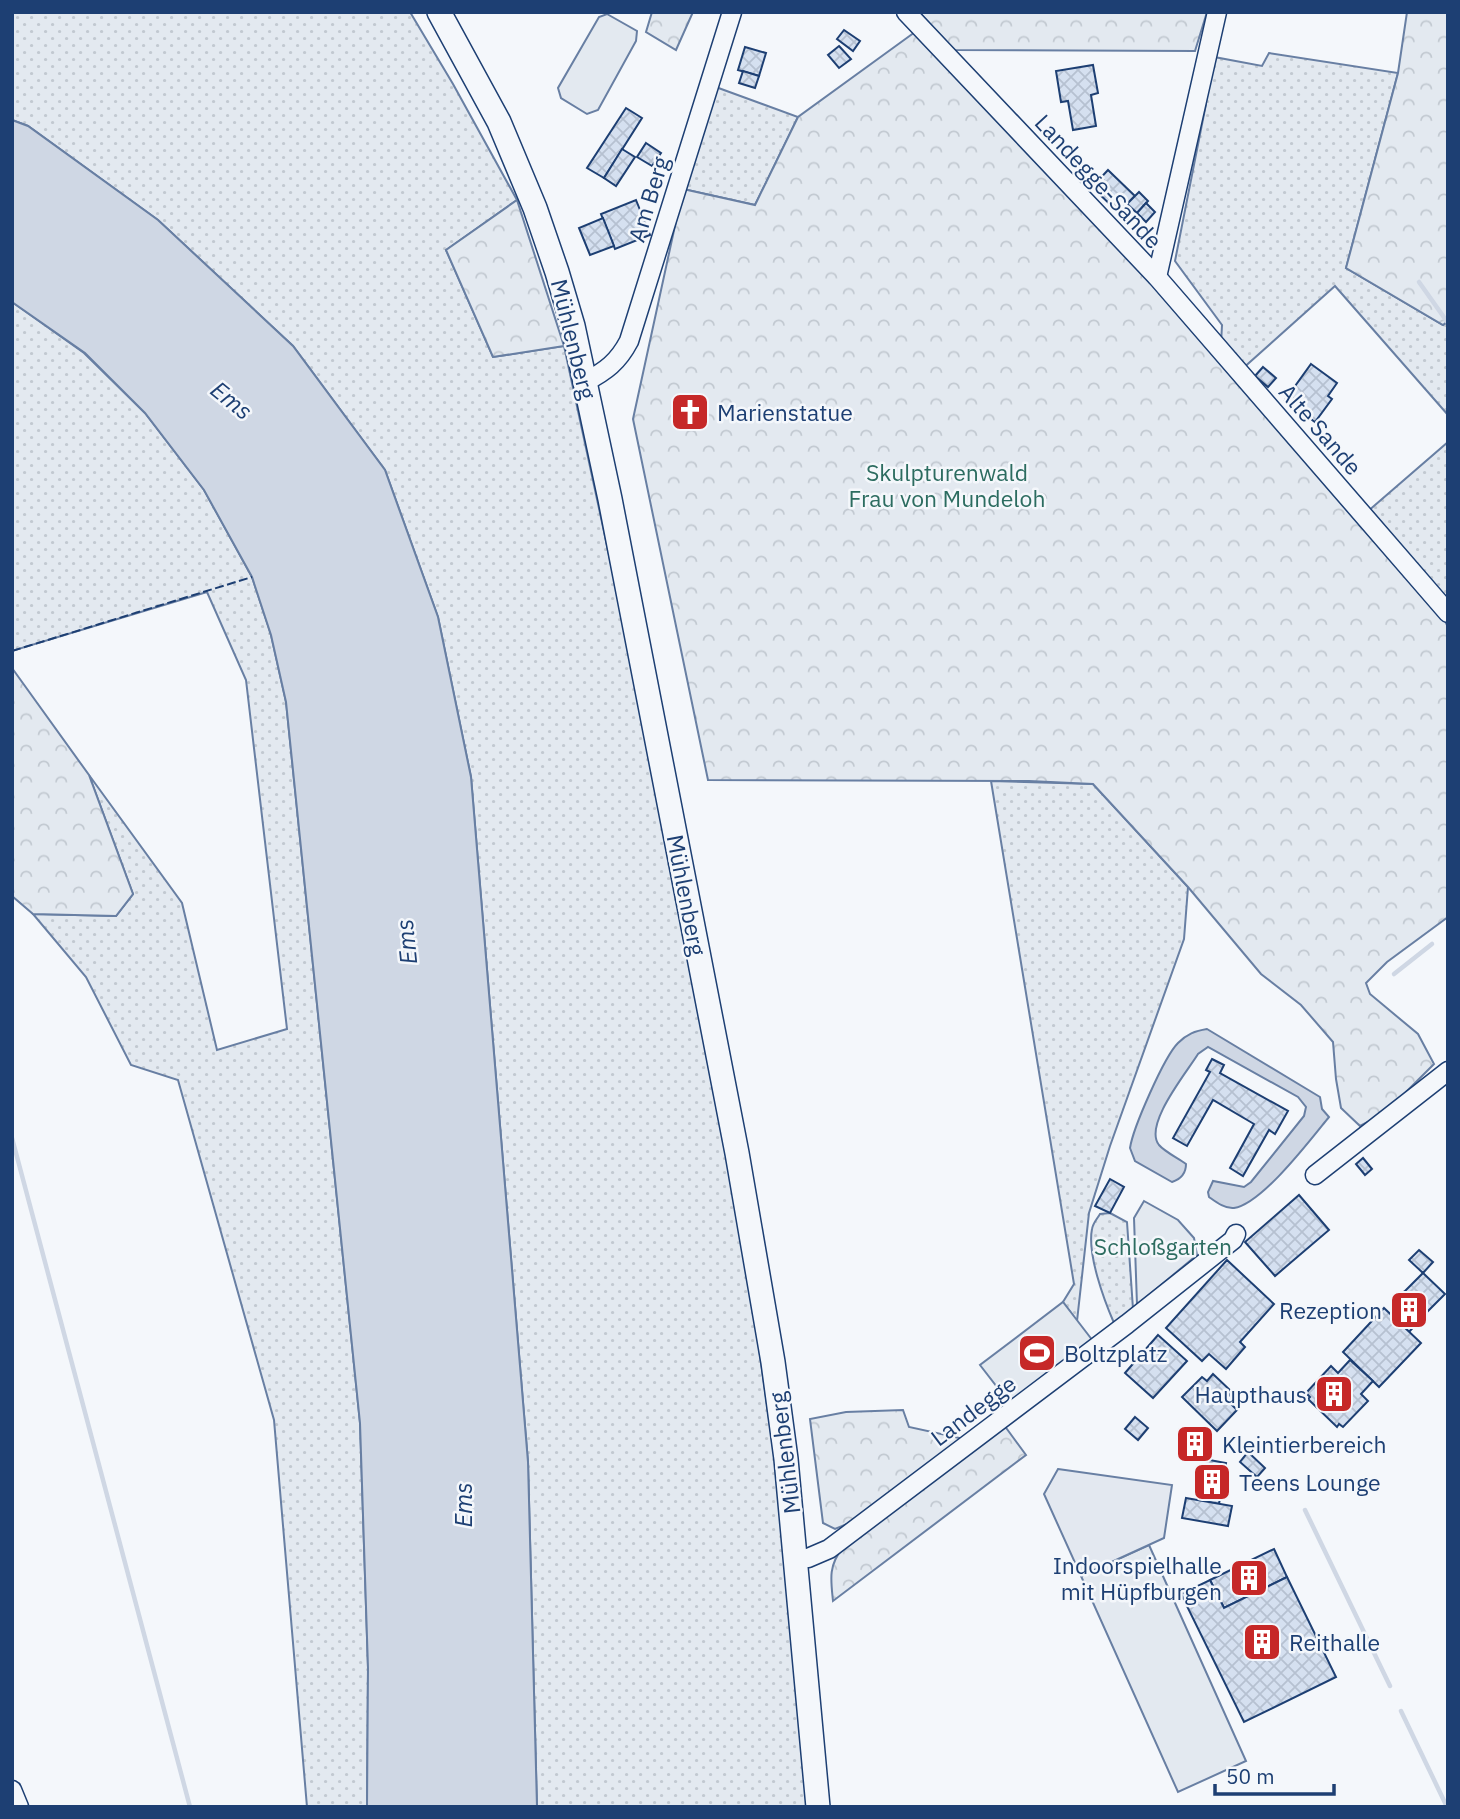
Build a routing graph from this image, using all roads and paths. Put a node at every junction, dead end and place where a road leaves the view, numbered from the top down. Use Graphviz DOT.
graph roads {
  1 [pos="439,12"];
  2 [pos="732,12"];
  3 [pos="906,12"];
  4 [pos="1217,12"];
  5 [pos="1157,277"];
  6 [pos="585,382"];
  7 [pos="1448,613"];
  8 [pos="1448,1071"];
  9 [pos="1315,1175"];
  10 [pos="1236,1234"];
  11 [pos="796,1559"];
  12 [pos="12,1790"];
  13 [pos="19,1807"];
  14 [pos="818,1807"];
  1 -- 6 [label="main road, Mühlenberg"];
  2 -- 6 [label="street, Am Berg"];
  3 -- 5 [label="street, Landegge-Sande"];
  4 -- 5 [label="street, Landegge-Sande"];
  5 -- 7 [label="street, Alte Sande"];
  6 -- 11 [label="main road, Mühlenberg"];
  8 -- 9 [label="street"];
  10 -- 11 [label="street, Landegge"];
  11 -- 14 [label="main road, Mühlenberg"];
  12 -- 13 [label="street"];
}
